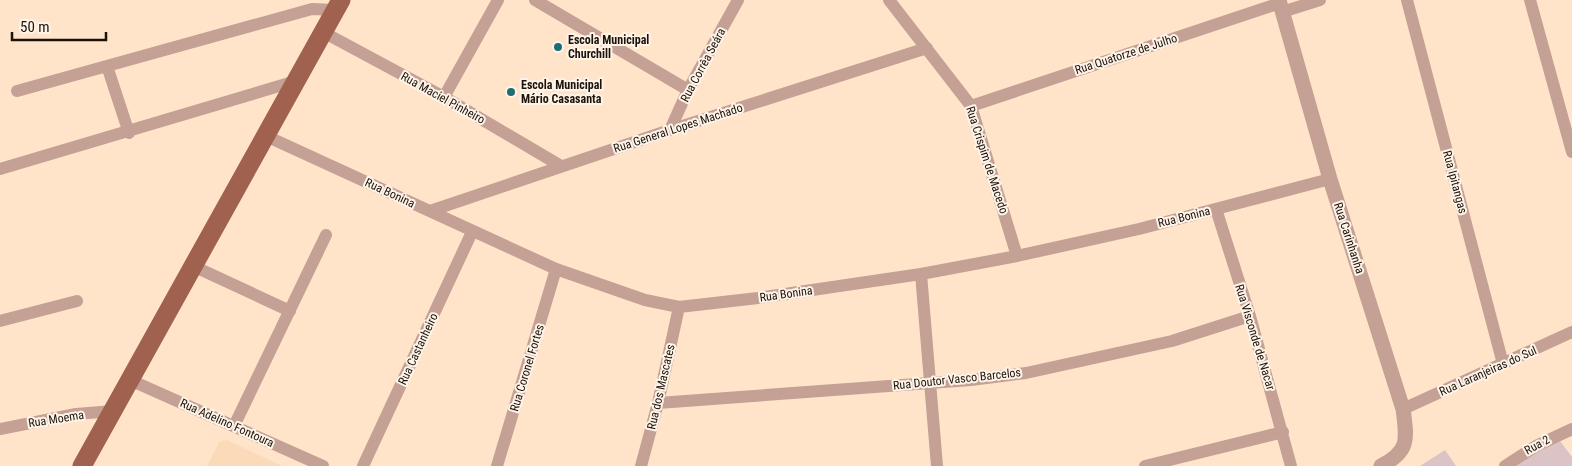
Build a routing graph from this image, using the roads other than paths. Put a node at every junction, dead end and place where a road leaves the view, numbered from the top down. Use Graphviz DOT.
graph roads {
  1 [pos="498,0"];
  2 [pos="535,0"];
  3 [pos="738,0"];
  4 [pos="889,0"];
  5 [pos="1320,0"];
  6 [pos="1407,0"];
  7 [pos="1530,0"];
  8 [pos="338,3"];
  9 [pos="1281,5"];
  10 [pos="323,32"];
  11 [pos="927,48"];
  12 [pos="108,66"];
  13 [pos="296,82"];
  14 [pos="688,90"];
  15 [pos="17,91"];
  16 [pos="444,97"];
  17 [pos="971,106"];
  18 [pos="670,130"];
  19 [pos="129,132"];
  20 [pos="266,136"];
  21 [pos="1572,152"];
  22 [pos="562,166"];
  23 [pos="0,170"];
  24 [pos="1330,179"];
  25 [pos="1216,209"];
  26 [pos="430,211"];
  27 [pos="472,232"];
  28 [pos="326,235"];
  29 [pos="1017,256"];
  30 [pos="193,266"];
  31 [pos="556,269"];
  32 [pos="921,274"];
  33 [pos="77,301"];
  34 [pos="679,307"];
  35 [pos="290,311"];
  36 [pos="1250,316"];
  37 [pos="0,321"];
  38 [pos="1572,332"];
  39 [pos="1504,364"];
  40 [pos="130,380"];
  41 [pos="931,383"];
  42 [pos="658,403"];
  43 [pos="1403,409"];
  44 [pos="113,411"];
  45 [pos="234,426"];
  46 [pos="1572,428"];
  47 [pos="0,429"];
  48 [pos="1283,432"];
  49 [pos="1400,462"];
  50 [pos="82,466"];
  51 [pos="323,466"];
  52 [pos="363,466"];
  53 [pos="497,466"];
  54 [pos="641,466"];
  55 [pos="937,466"];
  56 [pos="1145,466"];
  57 [pos="1291,466"];
  58 [pos="1381,466"];
  59 [pos="1505,466"];
  1 -- 16 [label="street"];
  2 -- 14 [label="street"];
  3 -- 14 [label="street, Rua Corrêa Seára"];
  4 -- 11 [label="street, Rua Crispim de Macedo"];
  5 -- 9 [label="street, Rua Quatorze de Julho"];
  6 -- 39 [label="street, Rua Ipitangas"];
  7 -- 21 [label="street"];
  8 -- 10 [label="main road"];
  8 -- 12 [label="street"];
  9 -- 17 [label="street, Rua Quatorze de Julho"];
  9 -- 24 [label="street, Rua Carinhanha"];
  10 -- 13 [label="main road"];
  10 -- 16 [label="street, Rua Maciel Pinheiro"];
  11 -- 17 [label="street, Rua Crispim de Macedo"];
  11 -- 18 [label="street, Rua General Lopes Machado"];
  12 -- 15 [label="street"];
  12 -- 19 [label="street"];
  13 -- 19 [label="street"];
  13 -- 20 [label="main road"];
  14 -- 18 [label="street, Rua Corrêa Seára"];
  16 -- 22 [label="street, Rua Maciel Pinheiro"];
  17 -- 29 [label="street, Rua Crispim de Macedo"];
  18 -- 22 [label="street, Rua General Lopes Machado"];
  19 -- 23 [label="street"];
  20 -- 26 [label="street, Rua Bonina"];
  20 -- 30 [label="main road"];
  22 -- 26 [label="street, Rua General Lopes Machado"];
  24 -- 25 [label="street, Rua Bonina"];
  24 -- 43 [label="street, Rua Carinhanha"];
  25 -- 29 [label="street, Rua Bonina"];
  25 -- 36 [label="street, Rua Visconde de Nacar"];
  26 -- 27 [label="street, Rua Bonina"];
  27 -- 31 [label="street, Rua Bonina"];
  27 -- 52 [label="street, Rua Castanheiro"];
  28 -- 35 [label="street"];
  29 -- 32 [label="street, Rua Bonina"];
  30 -- 35 [label="street"];
  30 -- 40 [label="main road"];
  31 -- 34 [label="street, Rua Bonina"];
  31 -- 53 [label="street, Rua Coronel Fortes"];
  32 -- 34 [label="street, Rua Bonina"];
  32 -- 41 [label="street"];
  33 -- 37 [label="street"];
  34 -- 42 [label="street, Rua dos Mascates"];
  35 -- 45 [label="street"];
  36 -- 41 [label="street, Rua Doutor Vasco Barcelos"];
  36 -- 48 [label="street, Rua Visconde de Nacar"];
  38 -- 39 [label="street, Rua Laranjeiras do Sul"];
  39 -- 43 [label="street, Rua Laranjeiras do Sul"];
  40 -- 44 [label="main road"];
  40 -- 45 [label="street, Rua Adelino Fontoura"];
  41 -- 42 [label="street, Rua Doutor Vasco Barcelos"];
  41 -- 55 [label="street"];
  42 -- 54 [label="street, Rua dos Mascates"];
  43 -- 49 [label="street, Rua Carinhanha"];
  44 -- 47 [label="street, Rua Moema"];
  44 -- 50 [label="main road"];
  45 -- 51 [label="street, Rua Adelino Fontoura"];
  46 -- 59 [label="street, Rua 2"];
  48 -- 56 [label="street"];
  48 -- 57 [label="street, Rua Visconde de Nacar"];
  49 -- 58 [label="street, Rua Carinhanha"];
}
